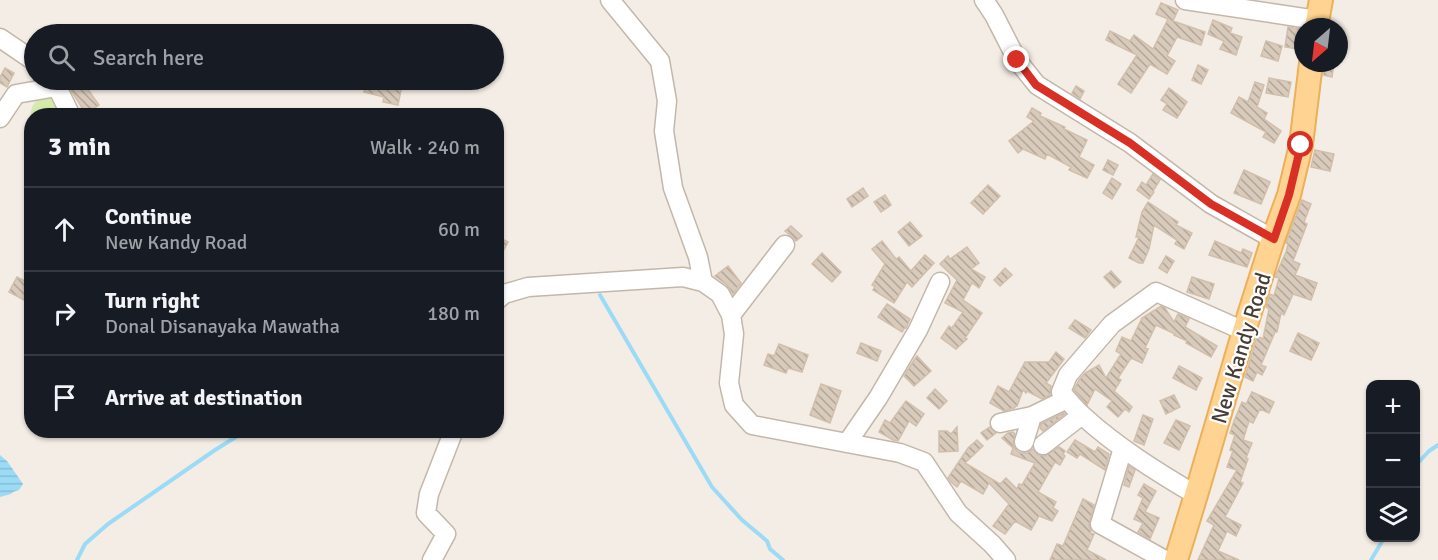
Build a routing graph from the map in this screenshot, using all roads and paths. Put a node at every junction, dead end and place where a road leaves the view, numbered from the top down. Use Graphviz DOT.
graph roads {
  1 [pos="610,0"];
  2 [pos="984,0"];
  3 [pos="1185,0"];
  4 [pos="1318,16"];
  5 [pos="0,38"];
  6 [pos="24,55"];
  7 [pos="1310,72"];
  8 [pos="30,90"];
  9 [pos="58,90"];
  10 [pos="67,108"];
  11 [pos="0,118"];
  12 [pos="1274,239"];
  13 [pos="785,245"];
  14 [pos="703,282"];
  15 [pos="940,282"];
  16 [pos="504,294"];
  17 [pos="731,315"];
  18 [pos="1244,331"];
  19 [pos="1067,399"];
  20 [pos="1082,415"];
  21 [pos="1032,416"];
  22 [pos="1000,423"];
  23 [pos="451,438"];
  24 [pos="1024,442"];
  25 [pos="847,443"];
  26 [pos="1043,444"];
  27 [pos="1123,448"];
  28 [pos="1196,495"];
  29 [pos="432,560"];
  30 [pos="1006,560"];
  31 [pos="1165,560"];
  32 [pos="1176,560"];
  1 -- 14 [label="street"];
  2 -- 12 [label="street"];
  3 -- 4 [label="street"];
  5 -- 6 [label="street"];
  7 -- 12 [label="main road, New Kandy Road"];
  8 -- 11 [label="street"];
  9 -- 10 [label="street"];
  12 -- 18 [label="main road, New Kandy Road"];
  13 -- 17 [label="street"];
  14 -- 16 [label="street"];
  14 -- 17 [label="street"];
  15 -- 25 [label="street"];
  17 -- 25 [label="street"];
  18 -- 19 [label="street"];
  18 -- 28 [label="main road, New Kandy Road"];
  19 -- 20 [label="street"];
  19 -- 21 [label="street"];
  20 -- 26 [label="street"];
  20 -- 27 [label="street"];
  21 -- 22 [label="street"];
  21 -- 24 [label="street"];
  23 -- 29 [label="street"];
  25 -- 30 [label="street"];
  27 -- 28 [label="street"];
  27 -- 31 [label="street"];
  28 -- 32 [label="main road, New Kandy Road"];
}
